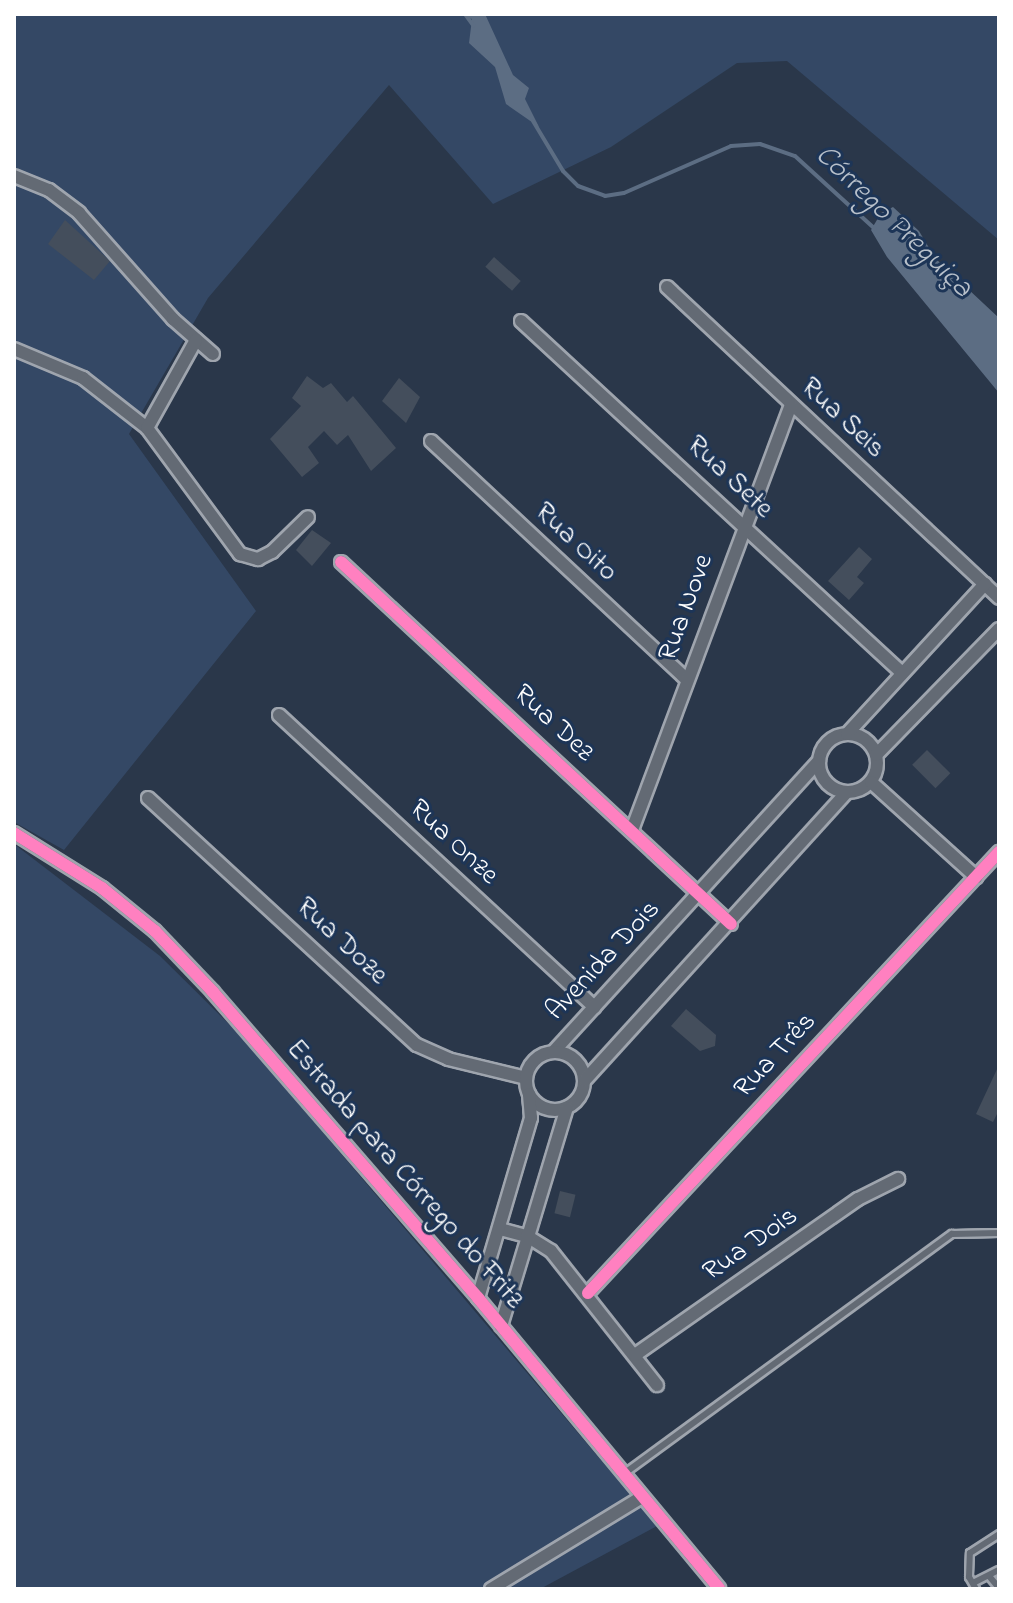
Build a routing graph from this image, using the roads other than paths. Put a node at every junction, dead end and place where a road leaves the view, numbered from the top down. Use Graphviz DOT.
graph roads {
  1 [pos="14,176"];
  2 [pos="667,287"];
  3 [pos="521,321"];
  4 [pos="196,340"];
  5 [pos="14,349"];
  6 [pos="213,354"];
  7 [pos="791,405"];
  8 [pos="147,428"];
  9 [pos="431,441"];
  10 [pos="308,517"];
  11 [pos="744,525"];
  12 [pos="341,562"];
  13 [pos="985,584"];
  14 [pos="999,598"];
  15 [pos="999,629"];
  16 [pos="902,673"];
  17 [pos="686,679"];
  18 [pos="279,715"];
  19 [pos="847,734"];
  20 [pos="876,755"];
  21 [pos="819,761"];
  22 [pos="871,782"];
  23 [pos="846,793"];
  24 [pos="148,798"];
  25 [pos="632,830"];
  26 [pos="14,833"];
  27 [pos="999,852"];
  28 [pos="976,877"];
  29 [pos="699,893"];
  30 [pos="731,924"];
  31 [pos="594,1007"];
  32 [pos="554,1051"];
  33 [pos="526,1078"];
  34 [pos="585,1080"];
  35 [pos="529,1094"];
  36 [pos="567,1108"];
  37 [pos="898,1179"];
  38 [pos="500,1229"];
  39 [pos="999,1233"];
  40 [pos="527,1236"];
  41 [pos="588,1293"];
  42 [pos="478,1298"];
  43 [pos="501,1326"];
  44 [pos="635,1355"];
  45 [pos="657,1385"];
  46 [pos="623,1475"];
  47 [pos="642,1497"];
  48 [pos="999,1534"];
  49 [pos="999,1570"];
  50 [pos="989,1576"];
  51 [pos="974,1586"];
  52 [pos="999,1588"];
  53 [pos="491,1589"];
  54 [pos="720,1589"];
  1 -- 4 [label="street"];
  2 -- 7 [label="street, Rua Seis"];
  3 -- 11 [label="street, Rua Sete"];
  4 -- 6 [label="street"];
  4 -- 8 [label="street"];
  5 -- 8 [label="street"];
  7 -- 11 [label="street, Rua Nove"];
  7 -- 13 [label="street, Rua Seis"];
  8 -- 10 [label="street"];
  9 -- 17 [label="street, Rua Oito"];
  11 -- 16 [label="street, Rua Sete"];
  11 -- 17 [label="street, Rua Nove"];
  12 -- 25 [label="street, Rua Dez"];
  13 -- 14 [label="street"];
  13 -- 16 [label="street, Avenida Dois"];
  15 -- 20 [label="street"];
  16 -- 19 [label="street, Avenida Dois"];
  17 -- 25 [label="street, Rua Nove"];
  18 -- 31 [label="street, Rua Onze"];
  19 -- 20 [label="street"];
  19 -- 21 [label="street, Avenida Dois"];
  20 -- 22 [label="street"];
  21 -- 23 [label="street"];
  21 -- 29 [label="street, Avenida Dois"];
  22 -- 23 [label="street"];
  22 -- 28 [label="street"];
  23 -- 30 [label="street"];
  24 -- 33 [label="street, Rua Doze"];
  25 -- 29 [label="street, Rua Dez"];
  26 -- 42 [label="street, Estrada para Córrego do Fritz"];
  27 -- 28 [label="street, Rua Três"];
  28 -- 41 [label="street, Rua Três"];
  29 -- 30 [label="street, Rua Dez"];
  29 -- 31 [label="street, Avenida Dois"];
  30 -- 34 [label="street"];
  31 -- 32 [label="street, Avenida Dois"];
  32 -- 33 [label="street, Avenida Dois"];
  32 -- 34 [label="street, Avenida Dois"];
  33 -- 35 [label="street"];
  34 -- 36 [label="street"];
  35 -- 36 [label="street"];
  35 -- 38 [label="street"];
  36 -- 40 [label="street"];
  37 -- 44 [label="street, Rua Dois"];
  38 -- 40 [label="street"];
  38 -- 42 [label="street"];
  39 -- 46 [label="lane"];
  40 -- 41 [label="street"];
  40 -- 43 [label="street"];
  41 -- 44 [label="street"];
  42 -- 43 [label="street, Estrada para Córrego do Fritz"];
  43 -- 46 [label="street, Estrada para Córrego do Fritz"];
  44 -- 45 [label="street"];
  46 -- 47 [label="street, Estrada para Córrego do Fritz"];
  47 -- 53 [label="street"];
  47 -- 54 [label="street, Estrada para Córrego do Fritz"];
  48 -- 51 [label="lane"];
  49 -- 50 [label="lane"];
  50 -- 51 [label="lane"];
  50 -- 52 [label="lane"];
}
